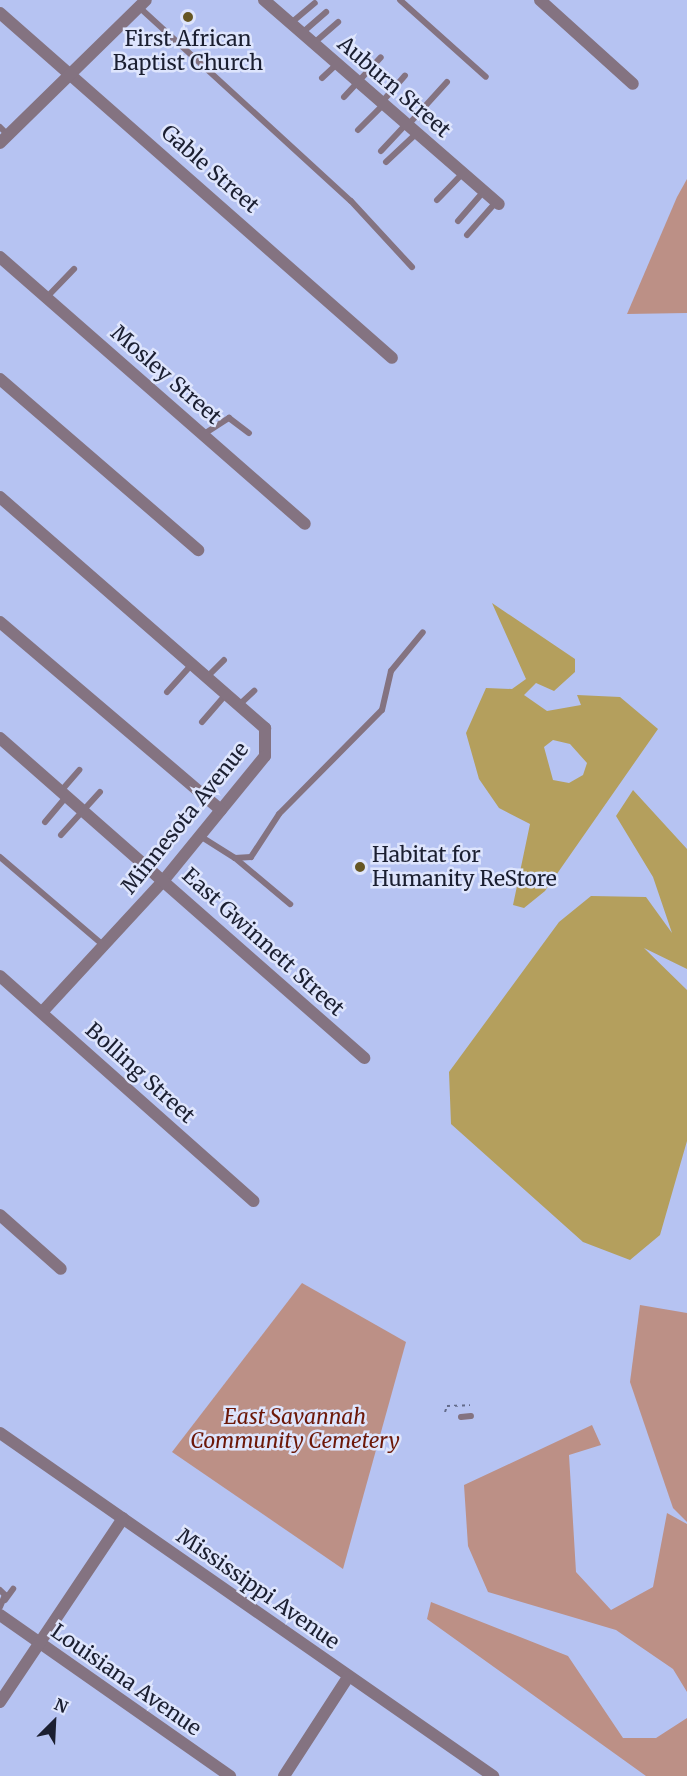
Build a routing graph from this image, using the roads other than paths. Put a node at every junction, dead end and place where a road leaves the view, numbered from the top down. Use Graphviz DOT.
graph roads {
  1 [pos="264,0"];
  2 [pos="400,0"];
  3 [pos="540,0"];
  4 [pos="315,3"];
  5 [pos="142,4"];
  6 [pos="326,12"];
  7 [pos="0,13"];
  8 [pos="338,22"];
  9 [pos="291,23"];
  10 [pos="302,33"];
  11 [pos="314,43"];
  12 [pos="381,57"];
  13 [pos="338,64"];
  14 [pos="70,75"];
  15 [pos="405,76"];
  16 [pos="486,77"];
  17 [pos="322,78"];
  18 [pos="358,82"];
  19 [pos="447,82"];
  20 [pos="633,84"];
  21 [pos="344,97"];
  22 [pos="383,103"];
  23 [pos="410,127"];
  24 [pos="358,130"];
  25 [pos="3,135"];
  26 [pos="381,151"];
  27 [pos="386,162"];
  28 [pos="463,173"];
  29 [pos="484,191"];
  30 [pos="437,200"];
  31 [pos="498,203"];
  32 [pos="458,221"];
  33 [pos="467,235"];
  34 [pos="0,257"];
  35 [pos="412,267"];
  36 [pos="74,269"];
  37 [pos="47,297"];
  38 [pos="392,358"];
  39 [pos="0,379"];
  40 [pos="249,433"];
  41 [pos="204,434"];
  42 [pos="0,497"];
  43 [pos="304,524"];
  44 [pos="198,550"];
  45 [pos="0,622"];
  46 [pos="423,632"];
  47 [pos="224,660"];
  48 [pos="192,664"];
  49 [pos="207,677"];
  50 [pos="254,691"];
  51 [pos="167,692"];
  52 [pos="226,694"];
  53 [pos="240,705"];
  54 [pos="202,722"];
  55 [pos="0,738"];
  56 [pos="80,770"];
  57 [pos="100,792"];
  58 [pos="64,794"];
  59 [pos="83,810"];
  60 [pos="220,810"];
  61 [pos="45,822"];
  62 [pos="61,835"];
  63 [pos="200,836"];
  64 [pos="0,857"];
  65 [pos="235,858"];
  66 [pos="164,880"];
  67 [pos="290,904"];
  68 [pos="102,944"];
  69 [pos="0,976"];
  70 [pos="42,1012"];
  71 [pos="363,1058"];
  72 [pos="254,1201"];
  73 [pos="0,1215"];
  74 [pos="61,1269"];
  75 [pos="471,1416"];
  76 [pos="461,1417"];
  77 [pos="0,1433"];
  78 [pos="123,1518"];
  79 [pos="13,1589"];
  80 [pos="0,1590"];
  81 [pos="4,1600"];
  82 [pos="0,1607"];
  83 [pos="0,1615"];
  84 [pos="43,1645"];
  85 [pos="348,1677"];
  86 [pos="0,1702"];
  87 [pos="230,1776"];
  88 [pos="284,1776"];
  89 [pos="493,1776"];
  1 -- 9 [label="street, Auburn Street"];
  2 -- 16 [label="lane"];
  3 -- 20 [label="street"];
  4 -- 9 [label="lane"];
  5 -- 14 [label="street"];
  5 -- 35 [label="lane"];
  6 -- 10 [label="lane"];
  7 -- 14 [label="street, Gable Street"];
  8 -- 11 [label="lane"];
  9 -- 10 [label="street, Auburn Street"];
  10 -- 11 [label="street, Auburn Street"];
  11 -- 13 [label="street, Auburn Street"];
  12 -- 18 [label="lane"];
  13 -- 17 [label="lane"];
  13 -- 18 [label="street, Auburn Street"];
  14 -- 25 [label="street"];
  14 -- 38 [label="street, Gable Street"];
  15 -- 22 [label="lane"];
  18 -- 21 [label="lane"];
  18 -- 22 [label="street, Auburn Street"];
  19 -- 23 [label="lane"];
  22 -- 23 [label="street, Auburn Street"];
  22 -- 24 [label="lane"];
  23 -- 26 [label="lane"];
  23 -- 27 [label="lane"];
  23 -- 28 [label="street, Auburn Street"];
  28 -- 29 [label="street, Auburn Street"];
  28 -- 30 [label="lane"];
  29 -- 31 [label="street, Auburn Street"];
  29 -- 32 [label="lane"];
  31 -- 33 [label="lane"];
  34 -- 37 [label="street, Mosley Street"];
  36 -- 37 [label="lane"];
  37 -- 41 [label="street, Mosley Street"];
  39 -- 44 [label="street"];
  40 -- 41 [label="lane"];
  41 -- 43 [label="street, Mosley Street"];
  42 -- 48 [label="street, Minnesota Avenue"];
  45 -- 60 [label="street"];
  46 -- 65 [label="lane"];
  47 -- 49 [label="lane"];
  48 -- 49 [label="street, Minnesota Avenue"];
  48 -- 51 [label="lane"];
  49 -- 52 [label="street, Minnesota Avenue"];
  50 -- 53 [label="lane"];
  52 -- 53 [label="street, Minnesota Avenue"];
  52 -- 54 [label="lane"];
  53 -- 60 [label="street, Minnesota Avenue"];
  55 -- 58 [label="street, East Gwinnett Street"];
  56 -- 58 [label="lane"];
  57 -- 59 [label="lane"];
  58 -- 59 [label="street, East Gwinnett Street"];
  58 -- 61 [label="lane"];
  59 -- 62 [label="lane"];
  59 -- 66 [label="street, East Gwinnett Street"];
  60 -- 63 [label="street, Minnesota Avenue"];
  63 -- 65 [label="lane"];
  63 -- 66 [label="street, Minnesota Avenue"];
  64 -- 68 [label="lane"];
  65 -- 67 [label="lane"];
  66 -- 68 [label="street, Minnesota Avenue"];
  66 -- 71 [label="street, East Gwinnett Street"];
  68 -- 70 [label="street, Minnesota Avenue"];
  69 -- 70 [label="street, Bolling Street"];
  70 -- 72 [label="street, Bolling Street"];
  73 -- 74 [label="street"];
  75 -- 76 [label="lane"];
  77 -- 78 [label="street, Mississippi Avenue"];
  78 -- 84 [label="street"];
  78 -- 85 [label="street, Mississippi Avenue"];
  79 -- 81 [label="lane"];
  80 -- 81 [label="lane"];
  81 -- 82 [label="lane"];
  83 -- 84 [label="street, Louisiana Avenue"];
  84 -- 86 [label="street"];
  84 -- 87 [label="street, Louisiana Avenue"];
  85 -- 88 [label="street"];
  85 -- 89 [label="street, Mississippi Avenue"];
}
